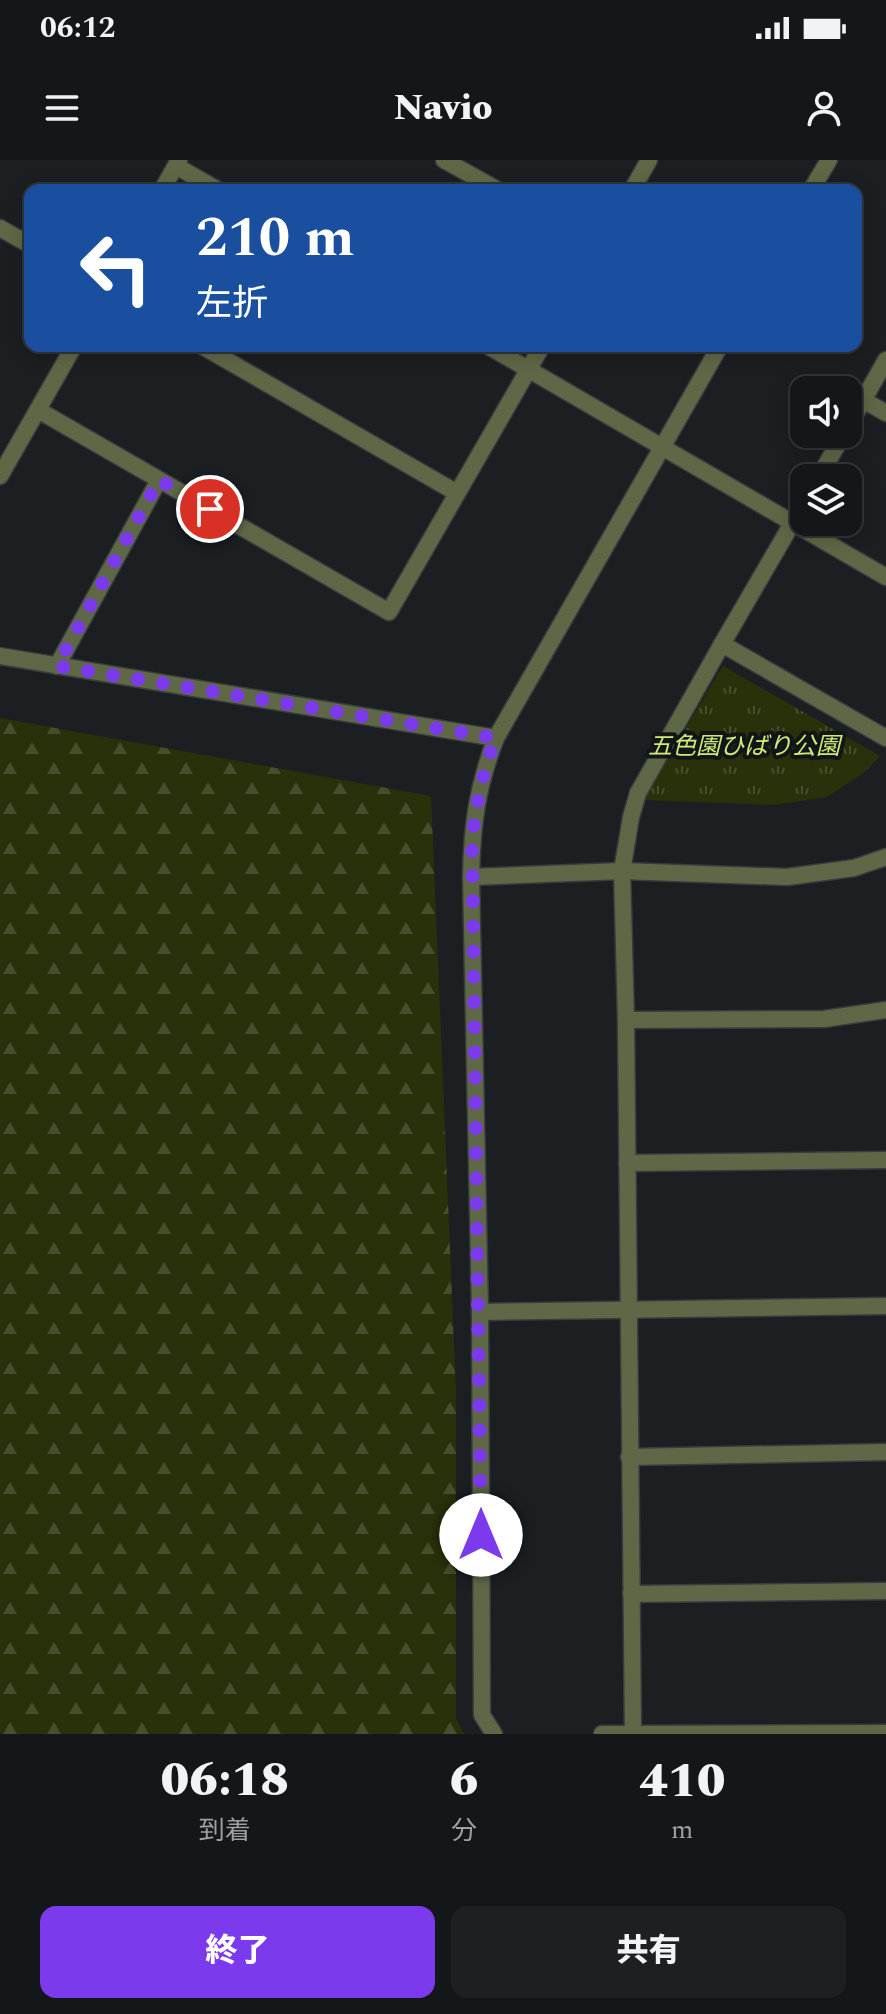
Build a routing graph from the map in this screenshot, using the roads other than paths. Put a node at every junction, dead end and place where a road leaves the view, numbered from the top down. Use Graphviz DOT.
graph roads {
  1 [pos="444,160"];
  2 [pos="649,160"];
  3 [pos="829,160"];
  4 [pos="178,163"];
  5 [pos="166,184"];
  6 [pos="209,184"];
  7 [pos="487,184"];
  8 [pos="635,184"];
  9 [pos="815,184"];
  10 [pos="0,228"];
  11 [pos="24,242"];
  12 [pos="71,352"];
  13 [pos="212,352"];
  14 [pos="499,352"];
  15 [pos="539,352"];
  16 [pos="717,352"];
  17 [pos="886,360"];
  18 [pos="529,369"];
  19 [pos="863,400"];
  20 [pos="38,410"];
  21 [pos="886,413"];
  22 [pos="662,446"];
  23 [pos="0,476"];
  24 [pos="159,480"];
  25 [pos="457,493"];
  26 [pos="790,521"];
  27 [pos="790,528"];
  28 [pos="815,536"];
  29 [pos="886,577"];
  30 [pos="722,644"];
  31 [pos="0,656"];
  32 [pos="57,666"];
  33 [pos="496,738"];
  34 [pos="886,738"];
  35 [pos="886,857"];
  36 [pos="622,871"];
  37 [pos="471,877"];
  38 [pos="886,1010"];
  39 [pos="626,1020"];
  40 [pos="886,1160"];
  41 [pos="627,1163"];
  42 [pos="886,1306"];
  43 [pos="628,1309"];
  44 [pos="480,1312"];
  45 [pos="886,1452"];
  46 [pos="629,1457"];
  47 [pos="886,1591"];
  48 [pos="631,1594"];
  49 [pos="886,1733"];
  50 [pos="494,1734"];
  51 [pos="602,1734"];
  52 [pos="633,1734"];
  1 -- 7 [label="street"];
  2 -- 8 [label="street"];
  3 -- 9 [label="street"];
  4 -- 5 [label="street"];
  4 -- 6 [label="street"];
  10 -- 11 [label="street"];
  12 -- 20 [label="street"];
  13 -- 25 [label="street"];
  14 -- 18 [label="street"];
  15 -- 18 [label="street"];
  16 -- 22 [label="street"];
  17 -- 19 [label="street"];
  18 -- 22 [label="street"];
  18 -- 25 [label="street"];
  19 -- 21 [label="street"];
  20 -- 23 [label="street"];
  20 -- 24 [label="street"];
  22 -- 26 [label="street"];
  22 -- 33 [label="street"];
  24 -- 25 [label="street"];
  24 -- 32 [label="street"];
  27 -- 30 [label="street"];
  28 -- 29 [label="street"];
  30 -- 34 [label="street"];
  30 -- 36 [label="street"];
  31 -- 32 [label="street"];
  32 -- 33 [label="street"];
  33 -- 37 [label="street"];
  35 -- 36 [label="street"];
  36 -- 37 [label="street"];
  36 -- 39 [label="street"];
  37 -- 44 [label="street"];
  38 -- 39 [label="street"];
  39 -- 41 [label="street"];
  40 -- 41 [label="street"];
  41 -- 43 [label="street"];
  42 -- 43 [label="street"];
  43 -- 44 [label="street"];
  43 -- 46 [label="street"];
  44 -- 50 [label="street"];
  45 -- 46 [label="street"];
  46 -- 48 [label="street"];
  47 -- 48 [label="street"];
  48 -- 52 [label="street"];
  49 -- 52 [label="street"];
  51 -- 52 [label="street"];
}
